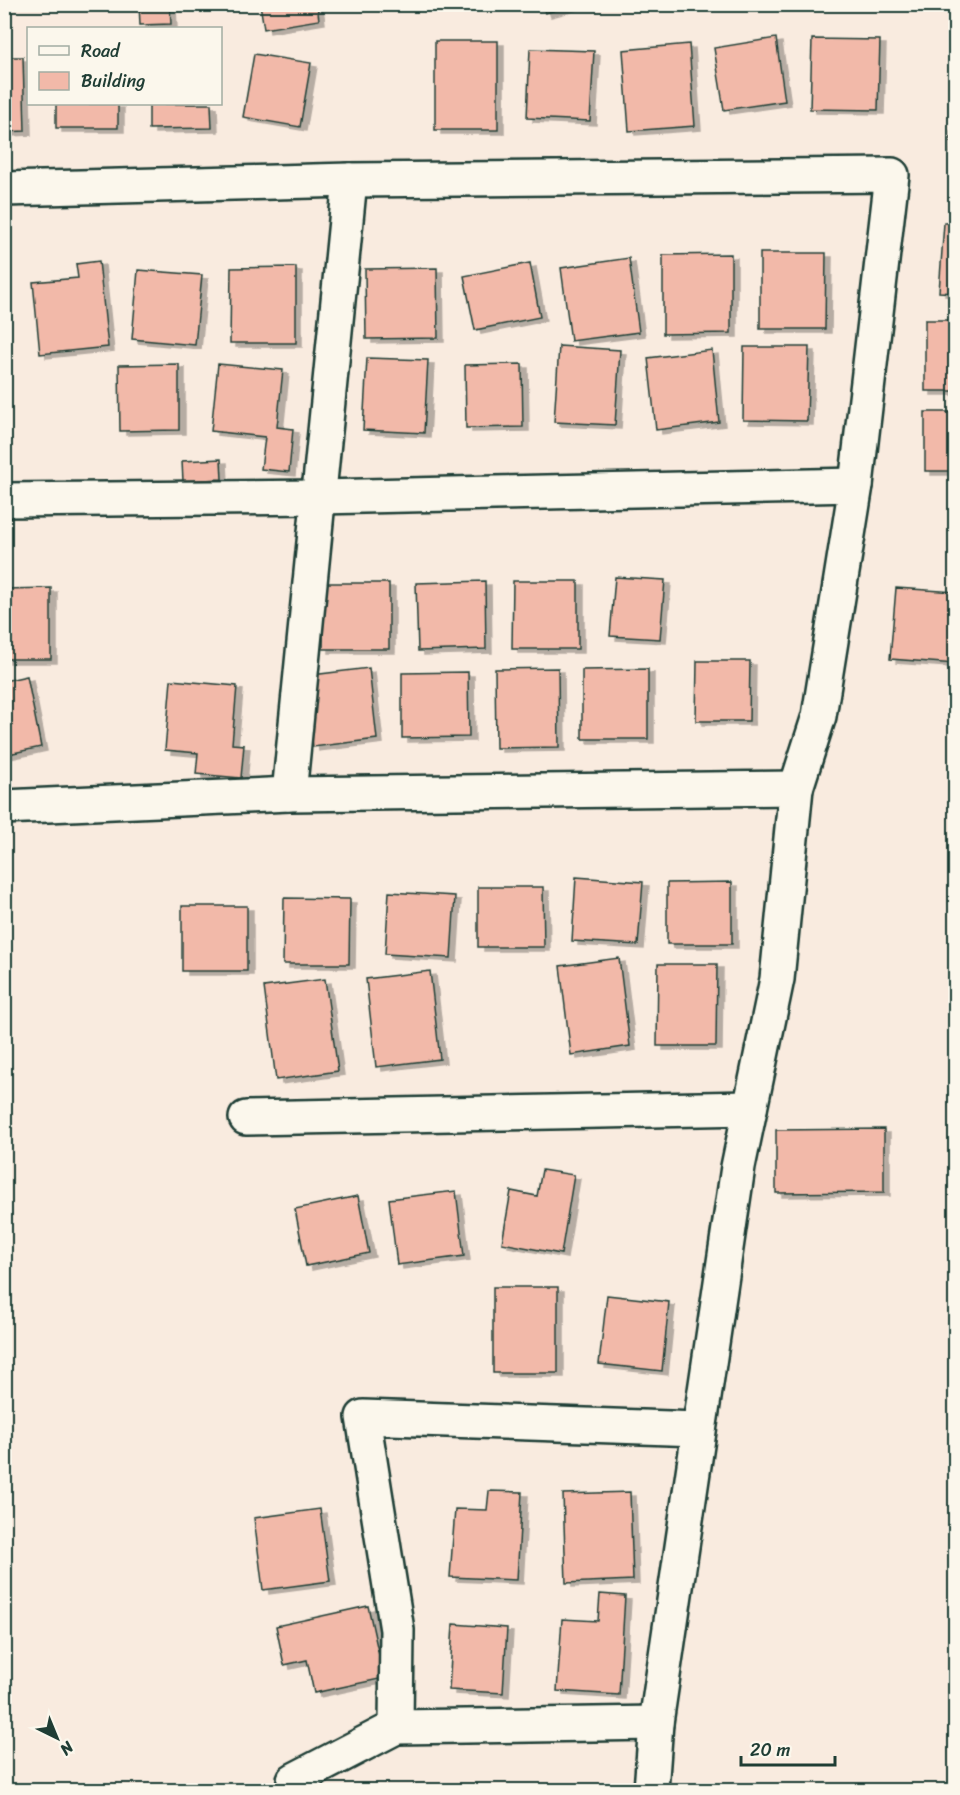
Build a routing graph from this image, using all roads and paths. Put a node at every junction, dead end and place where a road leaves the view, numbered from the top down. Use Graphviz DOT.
graph roads {
  1 [pos="350,180"];
  2 [pos="4,189"];
  3 [pos="856,485"];
  4 [pos="320,497"];
  5 [pos="4,500"];
  6 [pos="796,788"];
  7 [pos="290,794"];
  8 [pos="4,807"];
  9 [pos="750,1108"];
  10 [pos="246,1118"];
  11 [pos="698,1429"];
  12 [pos="656,1723"];
  13 [pos="396,1727"];
  14 [pos="294,1791"];
  15 [pos="651,1791"];
  1 -- 2 [label="street"];
  1 -- 3 [label="street"];
  1 -- 4 [label="street"];
  3 -- 4 [label="street"];
  3 -- 6 [label="street"];
  4 -- 5 [label="street"];
  4 -- 7 [label="street"];
  6 -- 7 [label="street"];
  6 -- 9 [label="street"];
  7 -- 8 [label="street"];
  9 -- 10 [label="street"];
  9 -- 11 [label="street"];
  11 -- 12 [label="street"];
  11 -- 13 [label="street"];
  12 -- 13 [label="street"];
  12 -- 15 [label="street"];
  13 -- 14 [label="street"];
}
